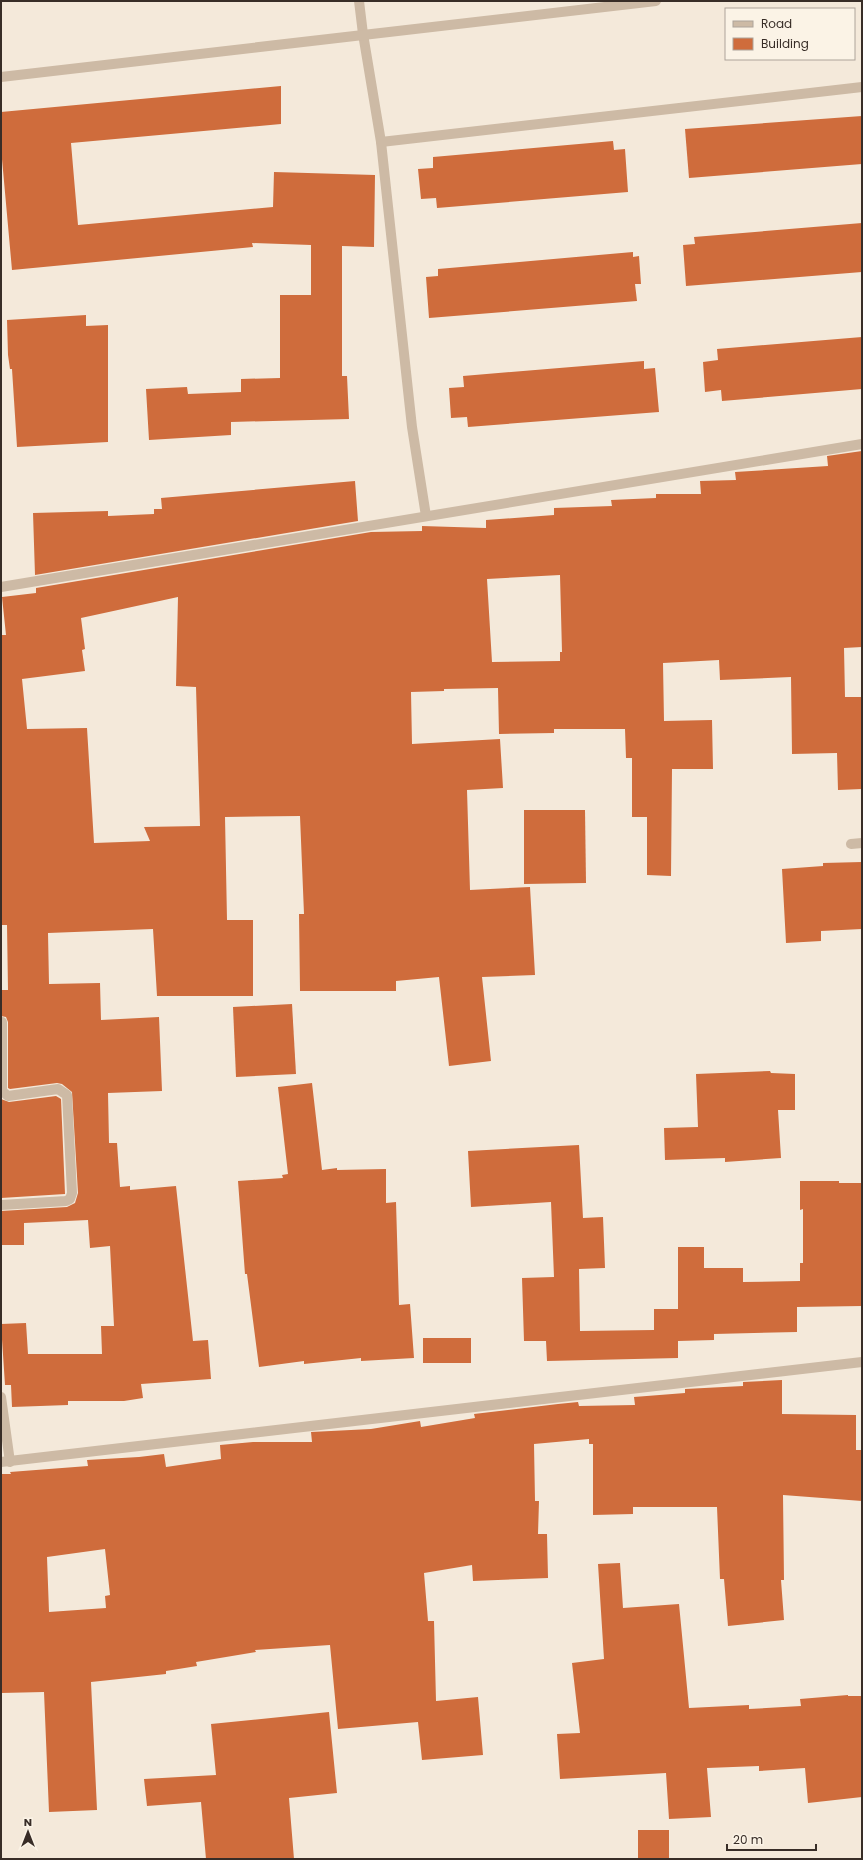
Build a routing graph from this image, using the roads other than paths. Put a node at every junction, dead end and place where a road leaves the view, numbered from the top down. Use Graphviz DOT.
graph roads {
  1 [pos="359,1"];
  2 [pos="656,1"];
  3 [pos="363,34"];
  4 [pos="1,77"];
  5 [pos="862,88"];
  6 [pos="381,142"];
  7 [pos="862,444"];
  8 [pos="426,516"];
  9 [pos="1,587"];
  10 [pos="862,843"];
  11 [pos="851,844"];
  12 [pos="2,1022"];
  13 [pos="1,1205"];
  14 [pos="862,1362"];
  15 [pos="1,1397"];
  16 [pos="5,1462"];
  1 -- 3 [label="street"];
  2 -- 3 [label="street"];
  3 -- 4 [label="street"];
  3 -- 6 [label="street"];
  5 -- 6 [label="street"];
  6 -- 8 [label="street"];
  7 -- 8 [label="street"];
  8 -- 9 [label="street"];
  10 -- 11 [label="street"];
  12 -- 13 [label="street"];
  14 -- 16 [label="street"];
  15 -- 16 [label="street"];
}
